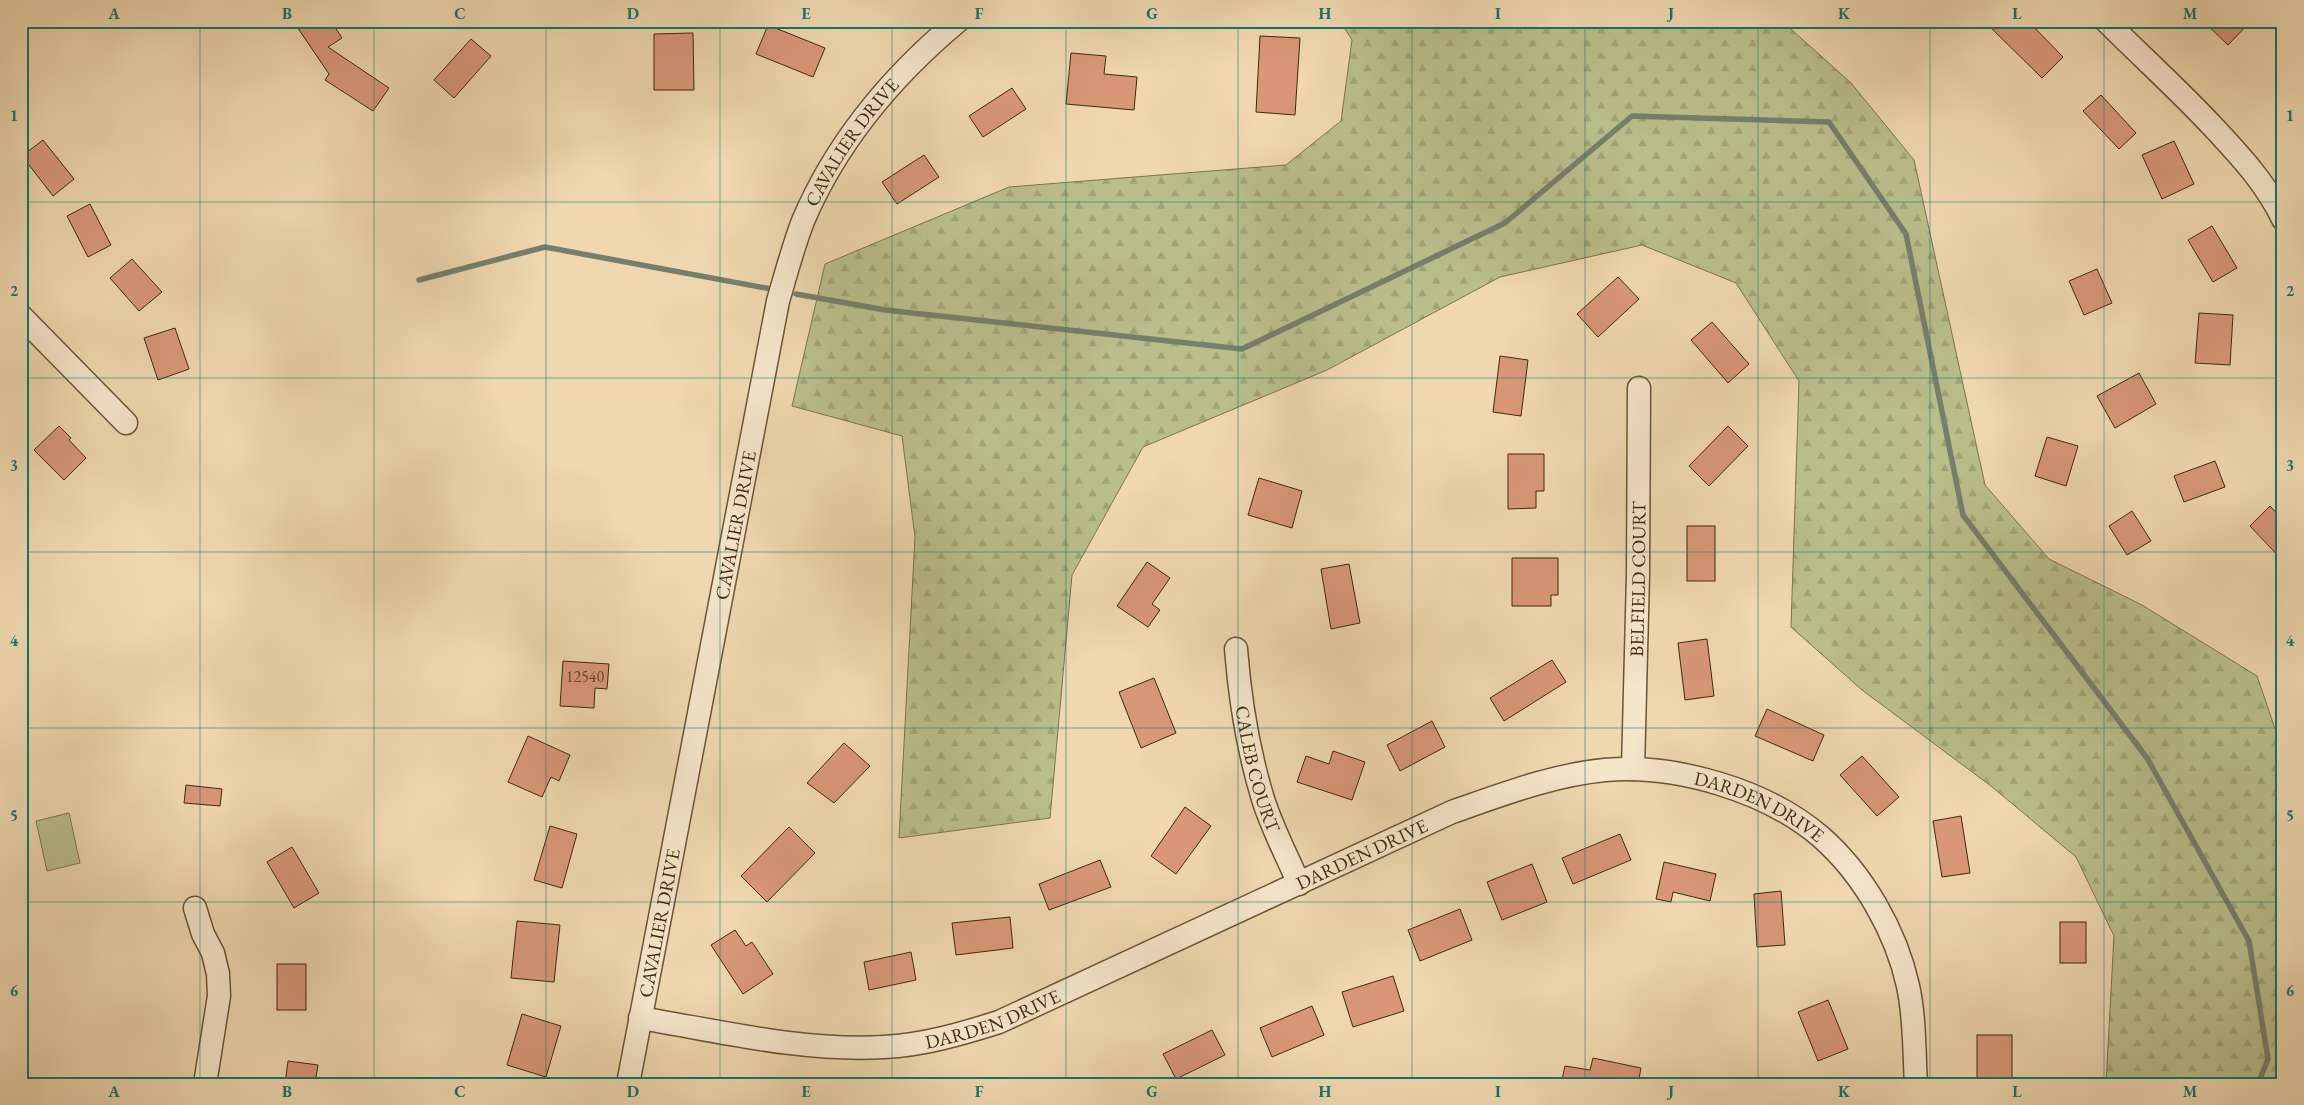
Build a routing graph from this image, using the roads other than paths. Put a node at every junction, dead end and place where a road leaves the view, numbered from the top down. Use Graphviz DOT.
graph roads {
  1 [pos="958,21"];
  2 [pos="2106,21"];
  3 [pos="2283,219"];
  4 [pos="21,316"];
  5 [pos="1639,388"];
  6 [pos="126,423"];
  7 [pos="1236,649"];
  8 [pos="1632,769"];
  9 [pos="1299,884"];
  10 [pos="195,908"];
  11 [pos="640,1018"];
  12 [pos="205,1084"];
  13 [pos="628,1084"];
  14 [pos="1916,1084"];
  1 -- 11 [label="street, CAVALIER DRIVE"];
  2 -- 3 [label="street"];
  4 -- 6 [label="street"];
  5 -- 8 [label="street, BELFIELD COURT"];
  7 -- 9 [label="street, CALEB COURT"];
  8 -- 9 [label="street, DARDEN DRIVE"];
  8 -- 14 [label="street, DARDEN DRIVE"];
  9 -- 11 [label="street, DARDEN DRIVE"];
  10 -- 12 [label="street"];
  11 -- 13 [label="street, CAVALIER DRIVE"];
}
